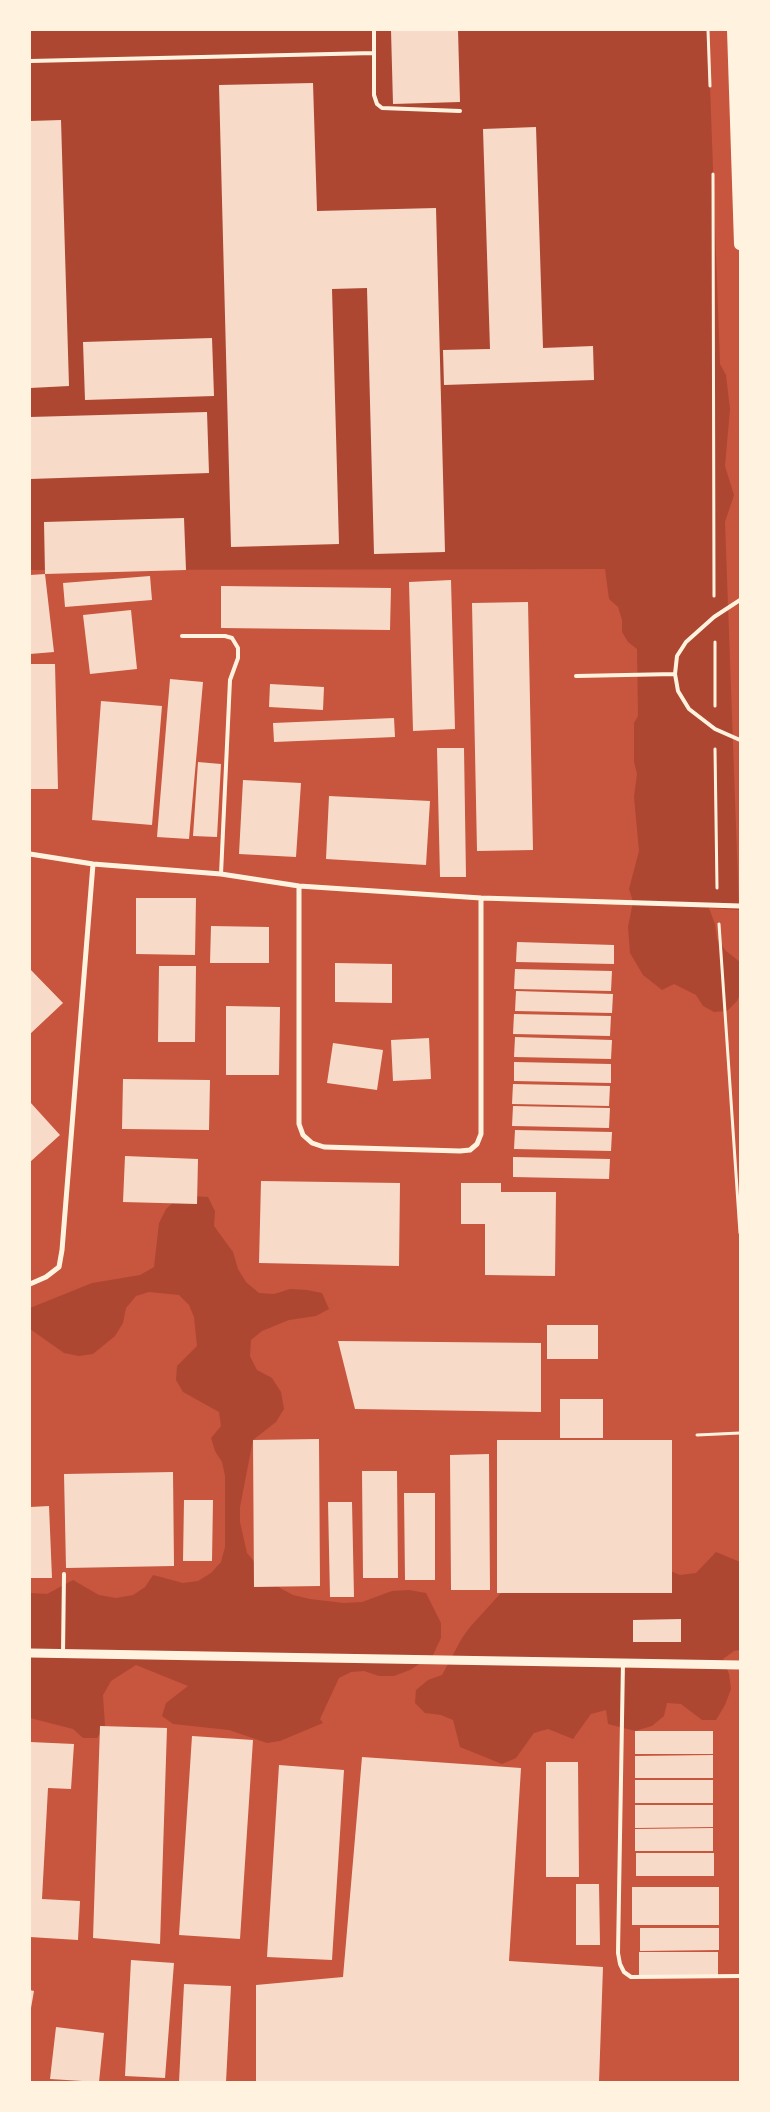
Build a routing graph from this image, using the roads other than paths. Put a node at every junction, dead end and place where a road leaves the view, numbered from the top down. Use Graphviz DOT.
graph roads {
  1 [pos="374,30"];
  2 [pos="733,30"];
  3 [pos="374,53"];
  4 [pos="30,61"];
  5 [pos="460,110"];
  6 [pos="740,244"];
  7 [pos="740,600"];
  8 [pos="182,636"];
  9 [pos="675,674"];
  10 [pos="576,676"];
  11 [pos="740,740"];
  12 [pos="30,854"];
  13 [pos="93,864"];
  14 [pos="221,874"];
  15 [pos="299,886"];
  16 [pos="481,898"];
  17 [pos="740,906"];
  18 [pos="30,1284"];
  19 [pos="64,1574"];
  20 [pos="30,1653"];
  21 [pos="63,1653"];
  22 [pos="623,1662"];
  23 [pos="740,1665"];
  24 [pos="740,1976"];
  1 -- 3 [label="lane"];
  2 -- 6 [label="main road"];
  3 -- 4 [label="lane"];
  3 -- 5 [label="lane"];
  7 -- 9 [label="lane"];
  8 -- 14 [label="lane"];
  9 -- 10 [label="lane"];
  9 -- 11 [label="lane"];
  12 -- 13 [label="street"];
  13 -- 14 [label="street"];
  13 -- 18 [label="street"];
  14 -- 15 [label="street"];
  15 -- 16 [label="street"];
  15 -- 16 [label="street"];
  16 -- 17 [label="street"];
  19 -- 21 [label="lane"];
  20 -- 21 [label="street"];
  21 -- 22 [label="street"];
  22 -- 23 [label="street"];
  22 -- 24 [label="lane"];
}
